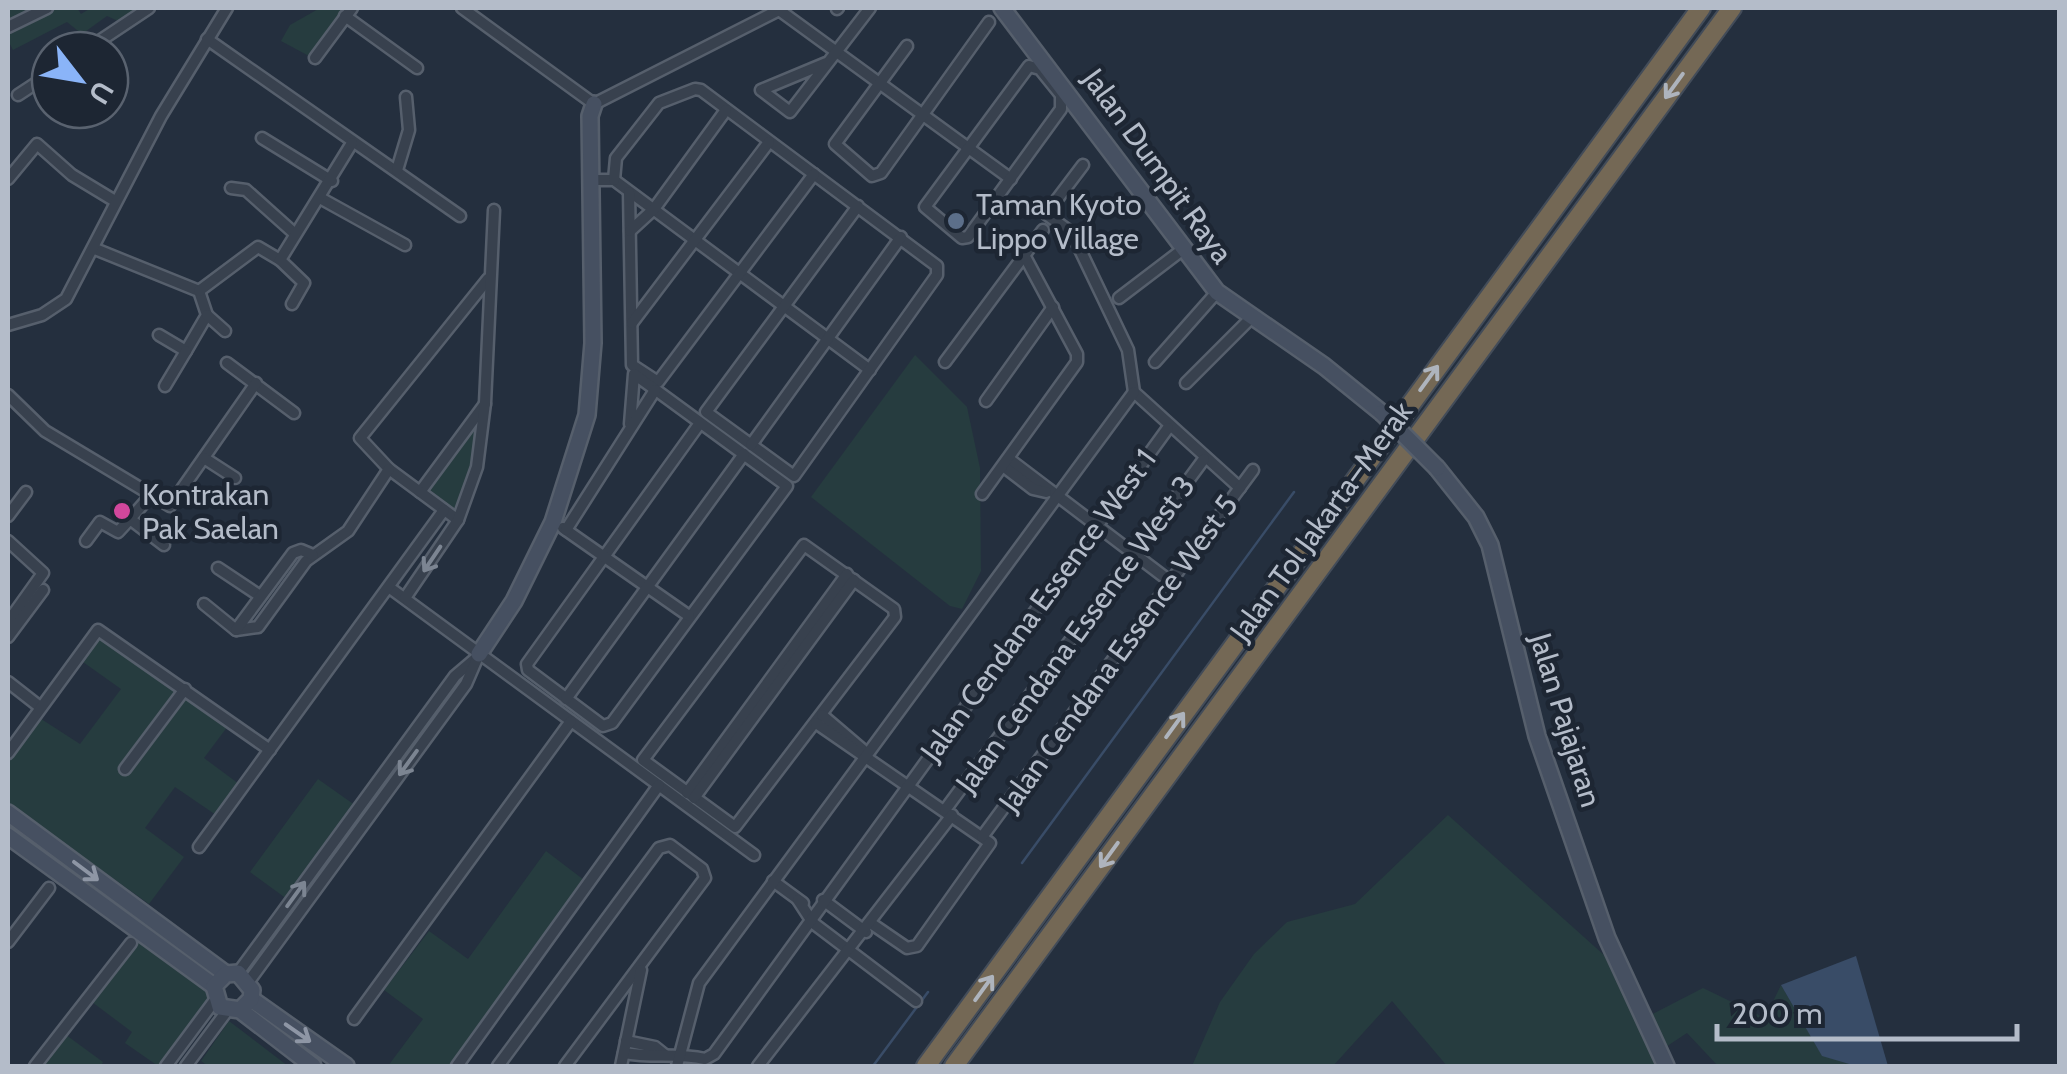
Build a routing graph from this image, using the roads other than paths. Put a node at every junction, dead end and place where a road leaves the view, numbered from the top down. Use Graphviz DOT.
graph roads {
  1 [pos="47,8"];
  2 [pos="149,8"];
  3 [pos="227,8"];
  4 [pos="462,8"];
  5 [pos="870,8"];
  6 [pos="1002,8"];
  7 [pos="1701,8"];
  8 [pos="1732,8"];
  9 [pos="348,12"];
  10 [pos="989,22"];
  11 [pos="8,28"];
  12 [pos="116,30"];
  13 [pos="207,39"];
  14 [pos="908,46"];
  15 [pos="836,50"];
  16 [pos="315,58"];
  17 [pos="826,63"];
  18 [pos="417,68"];
  19 [pos="881,83"];
  20 [pos="30,87"];
  21 [pos="18,95"];
  22 [pos="406,97"];
  23 [pos="594,104"];
  24 [pos="726,110"];
  25 [pos="924,114"];
  26 [pos="262,138"];
  27 [pos="769,142"];
  28 [pos="352,143"];
  29 [pos="968,147"];
  30 [pos="1082,165"];
  31 [pos="397,170"];
  32 [pos="814,174"];
  33 [pos="8,178"];
  34 [pos="1011,179"];
  35 [pos="590,180"];
  36 [pos="614,180"];
  37 [pos="332,181"];
  38 [pos="231,188"];
  39 [pos="629,192"];
  40 [pos="320,198"];
  41 [pos="115,202"];
  42 [pos="858,206"];
  43 [pos="654,208"];
  44 [pos="494,210"];
  45 [pos="460,216"];
  46 [pos="1043,230"];
  47 [pos="630,231"];
  48 [pos="294,233"];
  49 [pos="900,237"];
  50 [pos="696,240"];
  51 [pos="404,245"];
  52 [pos="95,250"];
  53 [pos="1182,250"];
  54 [pos="1024,255"];
  55 [pos="280,260"];
  56 [pos="739,272"];
  57 [pos="488,279"];
  58 [pos="199,291"];
  59 [pos="1217,292"];
  60 [pos="1119,298"];
  61 [pos="292,304"];
  62 [pos="784,306"];
  63 [pos="1053,307"];
  64 [pos="206,316"];
  65 [pos="1251,318"];
  66 [pos="631,324"];
  67 [pos="8,325"];
  68 [pos="226,330"];
  69 [pos="159,335"];
  70 [pos="827,339"];
  71 [pos="186,350"];
  72 [pos="228,362"];
  73 [pos="945,362"];
  74 [pos="1155,362"];
  75 [pos="870,370"];
  76 [pos="256,383"];
  77 [pos="1186,383"];
  78 [pos="165,386"];
  79 [pos="656,390"];
  80 [pos="1134,392"];
  81 [pos="8,395"];
  82 [pos="986,401"];
  83 [pos="485,403"];
  84 [pos="294,413"];
  85 [pos="1382,413"];
  86 [pos="700,423"];
  87 [pos="630,424"];
  88 [pos="1168,428"];
  89 [pos="748,450"];
  90 [pos="204,458"];
  91 [pos="1204,459"];
  92 [pos="1006,462"];
  93 [pos="389,469"];
  94 [pos="1253,470"];
  95 [pos="236,478"];
  96 [pos="1240,488"];
  97 [pos="26,492"];
  98 [pos="420,492"];
  99 [pos="152,494"];
  100 [pos="982,494"];
  101 [pos="1051,495"];
  102 [pos="444,510"];
  103 [pos="8,516"];
  104 [pos="130,519"];
  105 [pos="458,520"];
  106 [pos="560,526"];
  107 [pos="1096,528"];
  108 [pos="86,540"];
  109 [pos="8,541"];
  110 [pos="164,545"];
  111 [pos="313,555"];
  112 [pos="604,556"];
  113 [pos="1134,556"];
  114 [pos="218,568"];
  115 [pos="850,577"];
  116 [pos="1171,582"];
  117 [pos="648,587"];
  118 [pos="390,588"];
  119 [pos="43,590"];
  120 [pos="260,596"];
  121 [pos="405,598"];
  122 [pos="204,604"];
  123 [pos="689,616"];
  124 [pos="8,622"];
  125 [pos="236,630"];
  126 [pos="8,637"];
  127 [pos="478,657"];
  128 [pos="8,682"];
  129 [pos="184,689"];
  130 [pos="566,699"];
  131 [pos="40,708"];
  132 [pos="819,719"];
  133 [pos="571,721"];
  134 [pos="270,750"];
  135 [pos="8,752"];
  136 [pos="867,754"];
  137 [pos="124,770"];
  138 [pos="908,783"];
  139 [pos="659,785"];
  140 [pos="691,796"];
  141 [pos="949,812"];
  142 [pos="8,813"];
  143 [pos="8,836"];
  144 [pos="982,837"];
  145 [pos="199,847"];
  146 [pos="754,855"];
  147 [pos="773,881"];
  148 [pos="49,888"];
  149 [pos="798,900"];
  150 [pos="820,905"];
  151 [pos="812,923"];
  152 [pos="869,928"];
  153 [pos="8,942"];
  154 [pos="132,943"];
  155 [pos="850,952"];
  156 [pos="642,964"];
  157 [pos="238,976"];
  158 [pos="229,1001"];
  159 [pos="916,1001"];
  160 [pos="354,1019"];
  161 [pos="625,1047"];
  162 [pos="178,1050"];
  163 [pos="679,1054"];
  164 [pos="189,1063"];
  165 [pos="706,1063"];
  166 [pos="35,1066"];
  167 [pos="166,1066"];
  168 [pos="313,1066"];
  169 [pos="346,1066"];
  170 [pos="457,1066"];
  171 [pos="498,1066"];
  172 [pos="565,1066"];
  173 [pos="621,1066"];
  174 [pos="677,1066"];
  175 [pos="758,1066"];
  176 [pos="926,1066"];
  177 [pos="954,1066"];
  178 [pos="1666,1066"];
  1 -- 11 [label="street"];
  2 -- 12 [label="street"];
  3 -- 13 [label="street"];
  4 -- 23 [label="street"];
  5 -- 15 [label="street"];
  6 -- 53 [label="street, Jalan Dumpit Raya"];
  176 -- 7 [label="highway, Jalan Tol Jakarta–Merak, one-way"];
  8 -- 177 [label="highway, Jalan Tol Jakarta–Merak, one-way"];
  9 -- 16 [label="street"];
  9 -- 18 [label="street"];
  10 -- 25 [label="street"];
  13 -- 28 [label="street"];
  13 -- 41 [label="street"];
  14 -- 19 [label="street"];
  15 -- 17 [label="street"];
  15 -- 19 [label="street"];
  15 -- 23 [label="street"];
  17 -- 17 [label="street"];
  19 -- 25 [label="street"];
  19 -- 25 [label="street"];
  20 -- 21 [label="street"];
  22 -- 31 [label="street"];
  23 -- 35 [label="street"];
  24 -- 27 [label="street"];
  24 -- 36 [label="street"];
  24 -- 43 [label="street"];
  25 -- 29 [label="street"];
  26 -- 37 [label="street"];
  27 -- 32 [label="street"];
  27 -- 50 [label="street"];
  28 -- 31 [label="street"];
  28 -- 37 [label="street"];
  29 -- 34 [label="street"];
  29 -- 34 [label="street"];
  29 -- 34 [label="street"];
  30 -- 80 [label="street"];
  31 -- 45 [label="street"];
  32 -- 42 [label="street"];
  32 -- 56 [label="street"];
  33 -- 41 [label="street"];
  35 -- 36 [label="street"];
  35 -- 106 [label="street"];
  36 -- 39 [label="street"];
  37 -- 40 [label="street"];
  38 -- 48 [label="street"];
  39 -- 43 [label="street"];
  39 -- 47 [label="street"];
  40 -- 48 [label="street"];
  40 -- 51 [label="street"];
  41 -- 52 [label="street"];
  42 -- 49 [label="street"];
  42 -- 62 [label="street"];
  43 -- 47 [label="street"];
  43 -- 50 [label="street"];
  44 -- 57 [label="street"];
  46 -- 54 [label="street"];
  47 -- 66 [label="street"];
  48 -- 55 [label="street"];
  49 -- 70 [label="street"];
  49 -- 75 [label="street"];
  50 -- 56 [label="street"];
  50 -- 66 [label="street"];
  52 -- 58 [label="street"];
  52 -- 67 [label="street"];
  53 -- 59 [label="street, Jalan Dumpit Raya"];
  53 -- 60 [label="street"];
  54 -- 63 [label="street"];
  54 -- 73 [label="street"];
  55 -- 58 [label="street"];
  55 -- 61 [label="street"];
  56 -- 62 [label="street"];
  56 -- 66 [label="street"];
  57 -- 83 [label="street"];
  57 -- 93 [label="street"];
  58 -- 64 [label="street"];
  59 -- 65 [label="street, Jalan Dumpit Raya"];
  59 -- 74 [label="street"];
  62 -- 70 [label="street"];
  62 -- 89 [label="street"];
  63 -- 82 [label="street"];
  63 -- 92 [label="street"];
  64 -- 68 [label="street"];
  64 -- 71 [label="street"];
  65 -- 77 [label="street"];
  65 -- 85 [label="street, Jalan Dumpit Raya"];
  69 -- 71 [label="street"];
  70 -- 75 [label="street"];
  70 -- 89 [label="street"];
  71 -- 78 [label="street"];
  72 -- 76 [label="street"];
  75 -- 89 [label="street"];
  76 -- 84 [label="street"];
  76 -- 90 [label="street"];
  79 -- 86 [label="street"];
  79 -- 87 [label="street"];
  79 -- 87 [label="street"];
  80 -- 88 [label="street"];
  80 -- 101 [label="street"];
  81 -- 99 [label="street"];
  83 -- 98 [label="street"];
  83 -- 105 [label="street"];
  85 -- 178 [label="street, Jalan Pajajaran, bridge"];
  86 -- 89 [label="street"];
  86 -- 112 [label="street"];
  87 -- 106 [label="street"];
  88 -- 91 [label="street"];
  88 -- 107 [label="street, Jalan Cendana Essence West 1"];
  89 -- 117 [label="street"];
  89 -- 123 [label="street"];
  90 -- 95 [label="street"];
  90 -- 99 [label="street"];
  91 -- 96 [label="street"];
  91 -- 113 [label="street, Jalan Cendana Essence West 3"];
  92 -- 100 [label="street"];
  92 -- 101 [label="street"];
  93 -- 98 [label="street"];
  93 -- 111 [label="street"];
  94 -- 96 [label="street, Jalan Cendana Essence West 5"];
  96 -- 116 [label="street, Jalan Cendana Essence West 5"];
  97 -- 103 [label="street"];
  98 -- 102 [label="street"];
  99 -- 104 [label="street"];
  101 -- 107 [label="street"];
  101 -- 136 [label="street"];
  102 -- 105 [label="street"];
  102 -- 118 [label="street"];
  104 -- 108 [label="street"];
  104 -- 110 [label="street"];
  105 -- 121 [label="street, one-way"];
  106 -- 112 [label="street"];
  106 -- 127 [label="street"];
  107 -- 113 [label="street"];
  107 -- 138 [label="street, Jalan Cendana Essence West 1"];
  109 -- 124 [label="street"];
  111 -- 120 [label="street"];
  111 -- 125 [label="street"];
  112 -- 117 [label="street"];
  112 -- 130 [label="street"];
  113 -- 116 [label="street"];
  113 -- 141 [label="street, Jalan Cendana Essence West 3"];
  114 -- 120 [label="street"];
  115 -- 132 [label="street"];
  115 -- 140 [label="street"];
  115 -- 140 [label="street"];
  116 -- 144 [label="street, Jalan Cendana Essence West 5"];
  117 -- 123 [label="street"];
  117 -- 130 [label="street"];
  118 -- 121 [label="street"];
  118 -- 134 [label="street"];
  119 -- 126 [label="street"];
  120 -- 125 [label="street"];
  121 -- 127 [label="street"];
  122 -- 125 [label="street"];
  123 -- 130 [label="street"];
  127 -- 133 [label="street"];
  127 -- 157 [label="street"];
  128 -- 131 [label="street"];
  129 -- 131 [label="street"];
  129 -- 134 [label="street"];
  129 -- 137 [label="street"];
  131 -- 135 [label="street"];
  132 -- 136 [label="street"];
  132 -- 140 [label="street"];
  133 -- 139 [label="street"];
  133 -- 160 [label="street"];
  134 -- 145 [label="street"];
  136 -- 138 [label="street"];
  136 -- 147 [label="street"];
  138 -- 141 [label="street"];
  138 -- 150 [label="street, Jalan Cendana Essence West 1"];
  139 -- 146 [label="street"];
  139 -- 170 [label="street"];
  141 -- 144 [label="street"];
  141 -- 152 [label="street, Jalan Cendana Essence West 3"];
  142 -- 157 [label="street, one-way"];
  143 -- 158 [label="street"];
  144 -- 152 [label="street, Jalan Cendana Essence West 5"];
  147 -- 149 [label="street"];
  147 -- 163 [label="street"];
  148 -- 153 [label="street"];
  149 -- 150 [label="street"];
  149 -- 151 [label="street"];
  150 -- 151 [label="street, Jalan Cendana Essence West 1"];
  150 -- 152 [label="street"];
  151 -- 155 [label="street"];
  151 -- 165 [label="street, Jalan Cendana Essence West 1"];
  152 -- 155 [label="street, Jalan Cendana Essence West 3"];
  154 -- 166 [label="street"];
  155 -- 159 [label="street"];
  155 -- 175 [label="street, Jalan Cendana Essence West 3"];
  156 -- 161 [label="street"];
  156 -- 171 [label="street"];
  156 -- 172 [label="street"];
  157 -- 158 [label="street"];
  157 -- 158 [label="street"];
  158 -- 162 [label="street"];
  158 -- 164 [label="street"];
  158 -- 168 [label="street"];
  158 -- 169 [label="street, one-way"];
  161 -- 163 [label="street"];
  161 -- 173 [label="street"];
  162 -- 164 [label="street"];
  162 -- 167 [label="street"];
  163 -- 165 [label="street"];
  163 -- 174 [label="street"];
}
